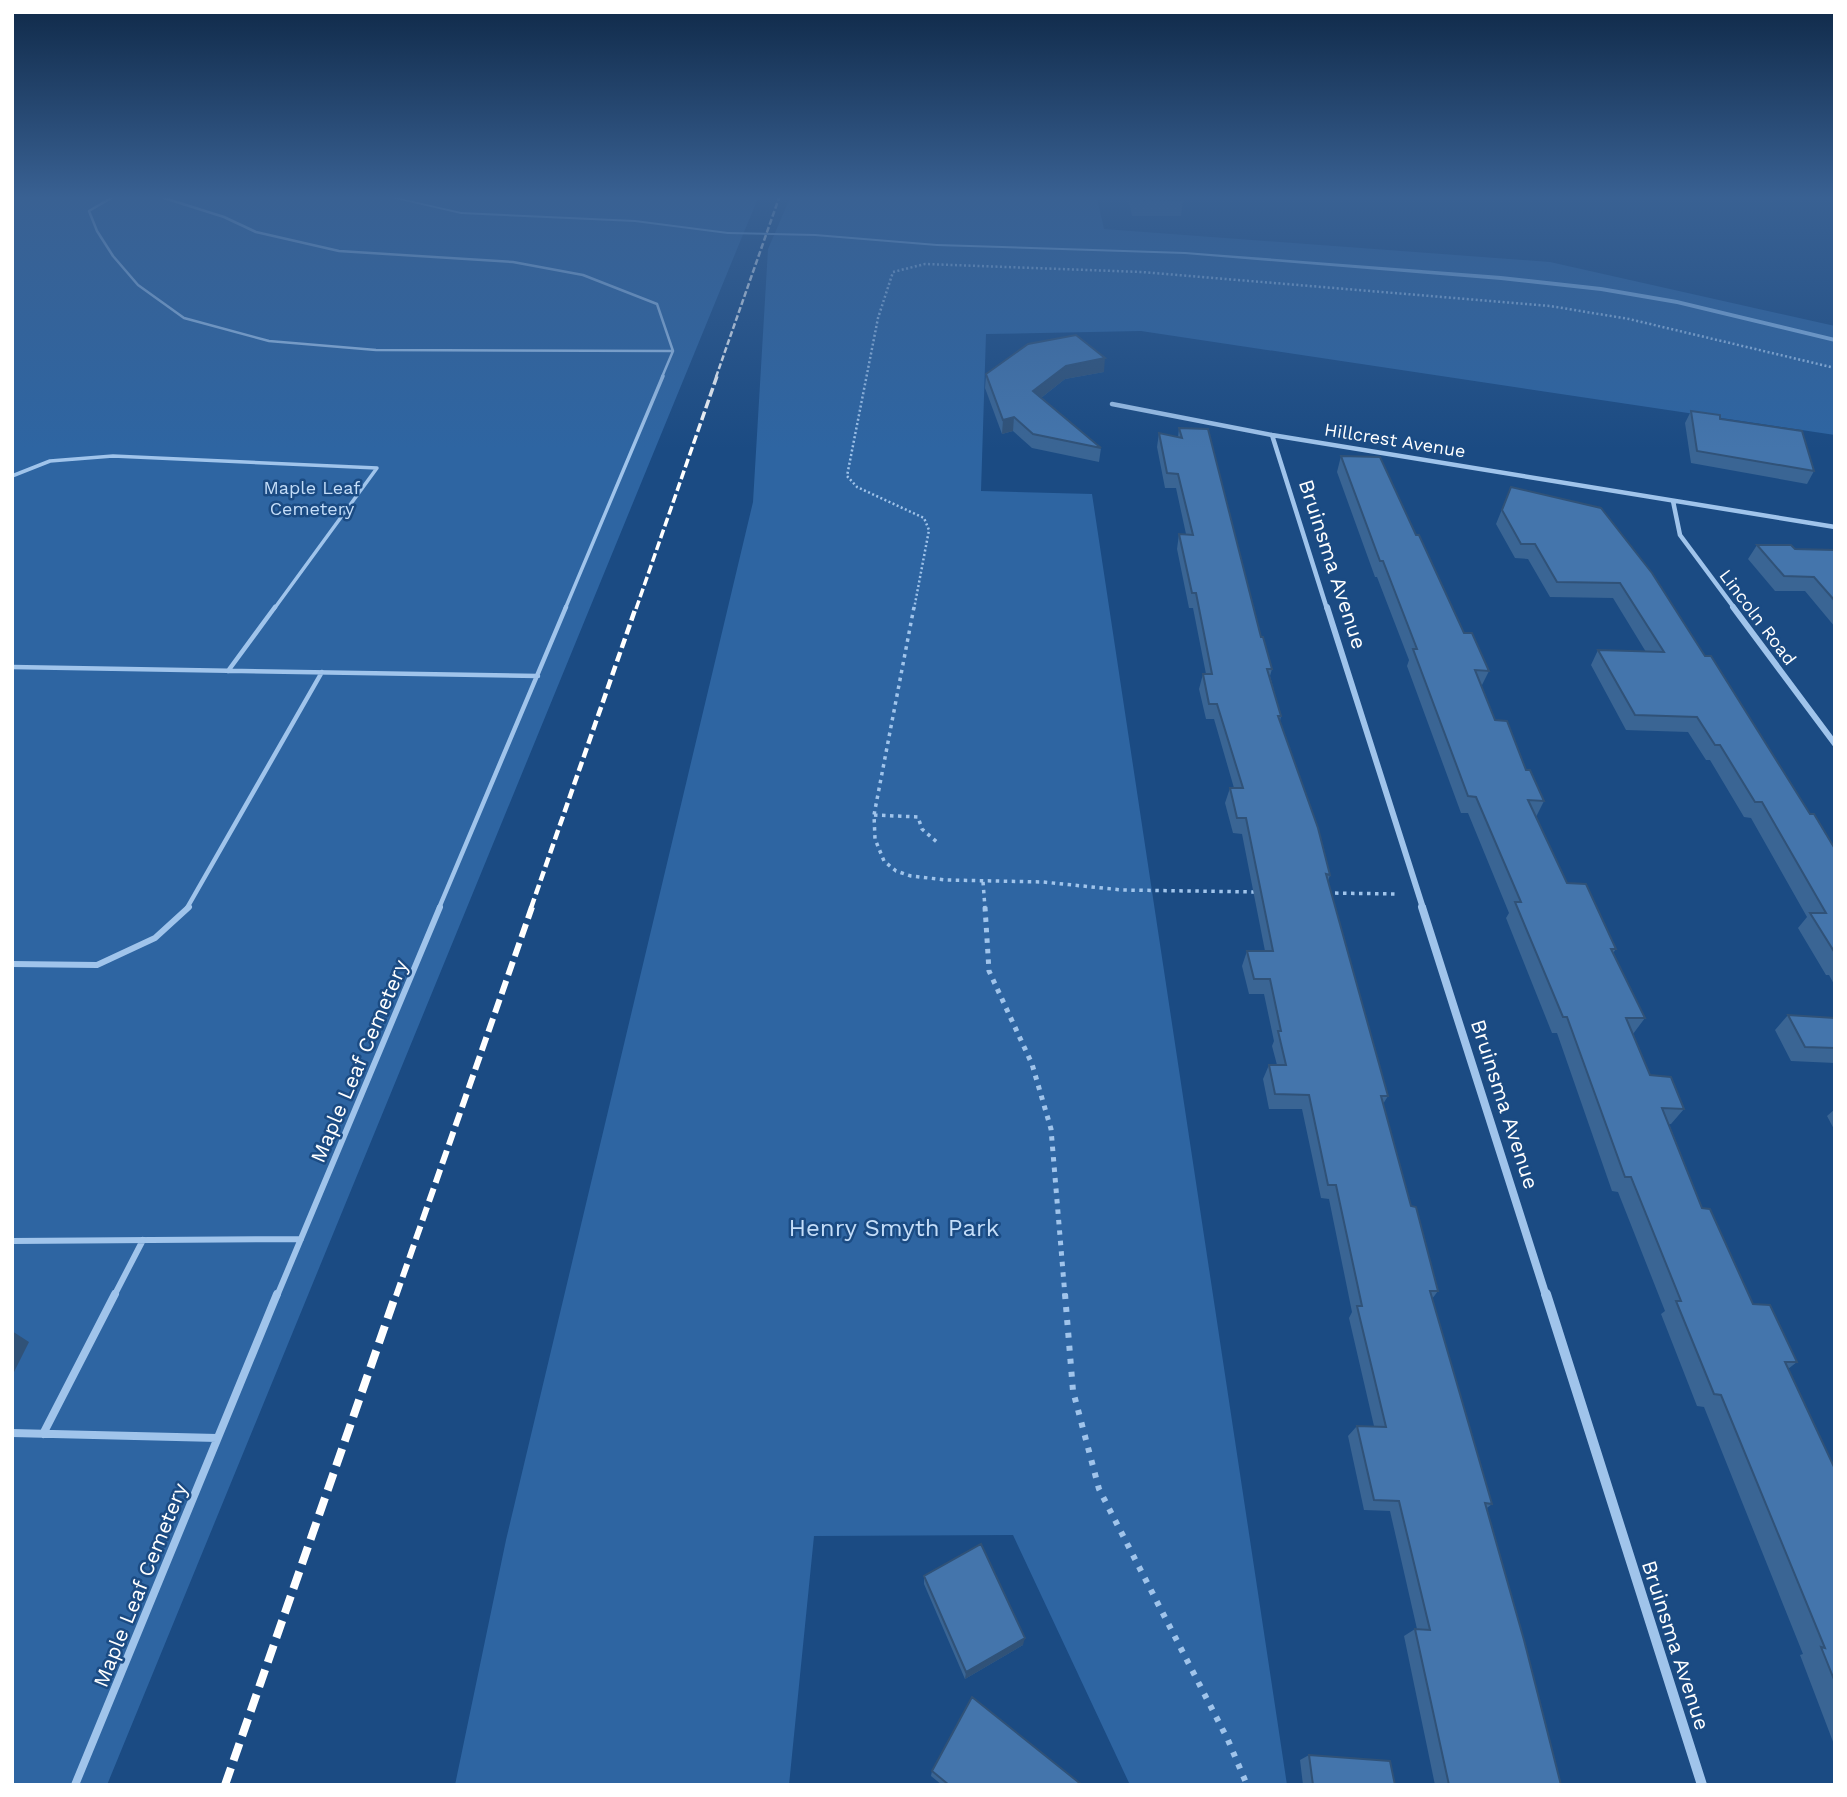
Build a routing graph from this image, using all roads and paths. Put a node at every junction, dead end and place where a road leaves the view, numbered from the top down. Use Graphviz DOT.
graph roads {
  1 [pos="135,282"];
  2 [pos="601,282"];
  3 [pos="890,282"];
  4 [pos="1260,282"];
  5 [pos="673,351"];
  6 [pos="1835,368"];
  7 [pos="1112,404"];
  8 [pos="1272,435"];
  9 [pos="12,476"];
  10 [pos="1674,500"];
  11 [pos="1835,527"];
  12 [pos="12,667"];
  13 [pos="228,671"];
  14 [pos="322,672"];
  15 [pos="538,676"];
  16 [pos="1835,744"];
  17 [pos="874,815"];
  18 [pos="938,843"];
  19 [pos="983,882"];
  20 [pos="1269,892"];
  21 [pos="1324,893"];
  22 [pos="1420,895"];
  23 [pos="12,964"];
  24 [pos="301,1239"];
  25 [pos="143,1240"];
  26 [pos="12,1241"];
  27 [pos="12,1433"];
  28 [pos="43,1434"];
  29 [pos="216,1438"];
  30 [pos="75,1785"];
  31 [pos="1247,1785"];
  32 [pos="1702,1785"];
  1 -- 5 [label="lane"];
  2 -- 5 [label="lane"];
  3 -- 17 [label="path"];
  4 -- 6 [label="path"];
  5 -- 15 [label="lane, Maple Leaf Cemetery"];
  7 -- 8 [label="street, Hillcrest Avenue"];
  8 -- 10 [label="street, Hillcrest Avenue"];
  8 -- 22 [label="street, Bruinsma Avenue"];
  9 -- 13 [label="lane"];
  10 -- 11 [label="street, Hillcrest Avenue"];
  10 -- 16 [label="street, Lincoln Road"];
  12 -- 13 [label="lane"];
  13 -- 14 [label="lane"];
  14 -- 15 [label="lane"];
  14 -- 23 [label="lane"];
  15 -- 24 [label="lane, Maple Leaf Cemetery"];
  17 -- 18 [label="path"];
  17 -- 19 [label="path"];
  19 -- 20 [label="path"];
  19 -- 31 [label="path"];
  21 -- 22 [label="path"];
  22 -- 32 [label="street, Bruinsma Avenue"];
  24 -- 25 [label="lane"];
  24 -- 29 [label="lane, Maple Leaf Cemetery"];
  25 -- 26 [label="lane"];
  25 -- 28 [label="lane"];
  27 -- 28 [label="lane"];
  28 -- 29 [label="lane"];
  29 -- 30 [label="lane, Maple Leaf Cemetery"];
}
